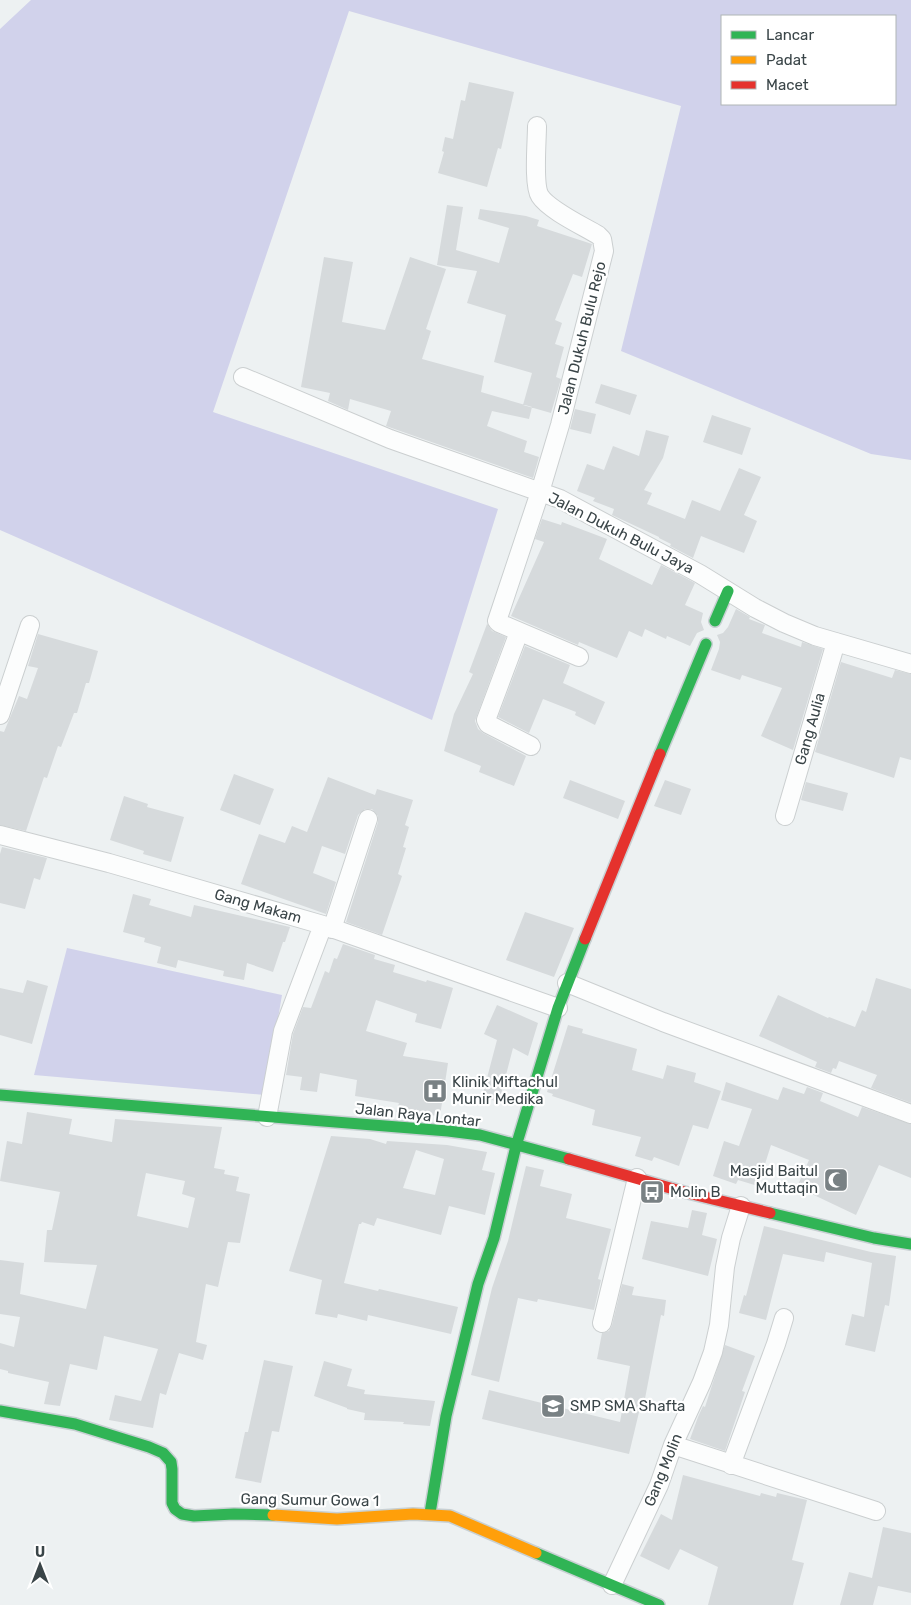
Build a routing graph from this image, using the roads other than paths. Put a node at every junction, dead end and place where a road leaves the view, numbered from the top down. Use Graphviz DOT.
graph roads {
  1 [pos="537,126"];
  2 [pos="243,377"];
  3 [pos="540,492"];
  4 [pos="728,591"];
  5 [pos="716,621"];
  6 [pos="30,625"];
  7 [pos="519,632"];
  8 [pos="836,642"];
  9 [pos="706,644"];
  10 [pos="580,657"];
  11 [pos="911,664"];
  12 [pos="0,715"];
  13 [pos="531,746"];
  14 [pos="785,816"];
  15 [pos="368,819"];
  16 [pos="0,835"];
  17 [pos="327,927"];
  18 [pos="567,983"];
  19 [pos="558,1008"];
  20 [pos="0,1095"];
  21 [pos="911,1114"];
  22 [pos="267,1117"];
  23 [pos="516,1146"];
  24 [pos="637,1178"];
  25 [pos="741,1206"];
  26 [pos="911,1244"];
  27 [pos="784,1318"];
  28 [pos="602,1323"];
  29 [pos="0,1411"];
  30 [pos="673,1445"];
  31 [pos="731,1464"];
  32 [pos="876,1511"];
  33 [pos="430,1513"];
  34 [pos="612,1585"];
  35 [pos="659,1605"];
  1 -- 3 [label="street, Jalan Dukuh Bulu Rejo"];
  2 -- 3 [label="street, Jalan Dukuh Bulu Jaya"];
  3 -- 4 [label="street, Jalan Dukuh Bulu Jaya"];
  3 -- 7 [label="street"];
  4 -- 5 [label="street"];
  4 -- 8 [label="street, Jalan Dukuh Bulu Jaya"];
  6 -- 12 [label="street"];
  7 -- 10 [label="street"];
  7 -- 13 [label="street"];
  8 -- 11 [label="street, Jalan Dukuh Bulu Jaya"];
  8 -- 14 [label="street, Gang Aulia"];
  9 -- 18 [label="street"];
  15 -- 17 [label="street"];
  16 -- 17 [label="street, Gang Makam"];
  17 -- 19 [label="street"];
  17 -- 22 [label="street, Gang Makam"];
  18 -- 19 [label="street"];
  18 -- 21 [label="street"];
  19 -- 23 [label="street"];
  20 -- 22 [label="street, Jalan Raya Lontar"];
  22 -- 23 [label="street, Jalan Raya Lontar"];
  23 -- 24 [label="street, Jalan Raya Lontar"];
  23 -- 33 [label="street"];
  24 -- 25 [label="street, Jalan Raya Lontar"];
  24 -- 28 [label="street"];
  25 -- 26 [label="street, Jalan Raya Lontar"];
  25 -- 30 [label="street, Gang Molin"];
  27 -- 31 [label="street"];
  29 -- 33 [label="street, Gang Sumur Gowa 1"];
  30 -- 31 [label="street"];
  30 -- 34 [label="street, Gang Molin"];
  31 -- 32 [label="street"];
  33 -- 34 [label="street, Gang Sumur Gowa 1"];
  34 -- 35 [label="street, Gang Sumur Gowa 1"];
}
